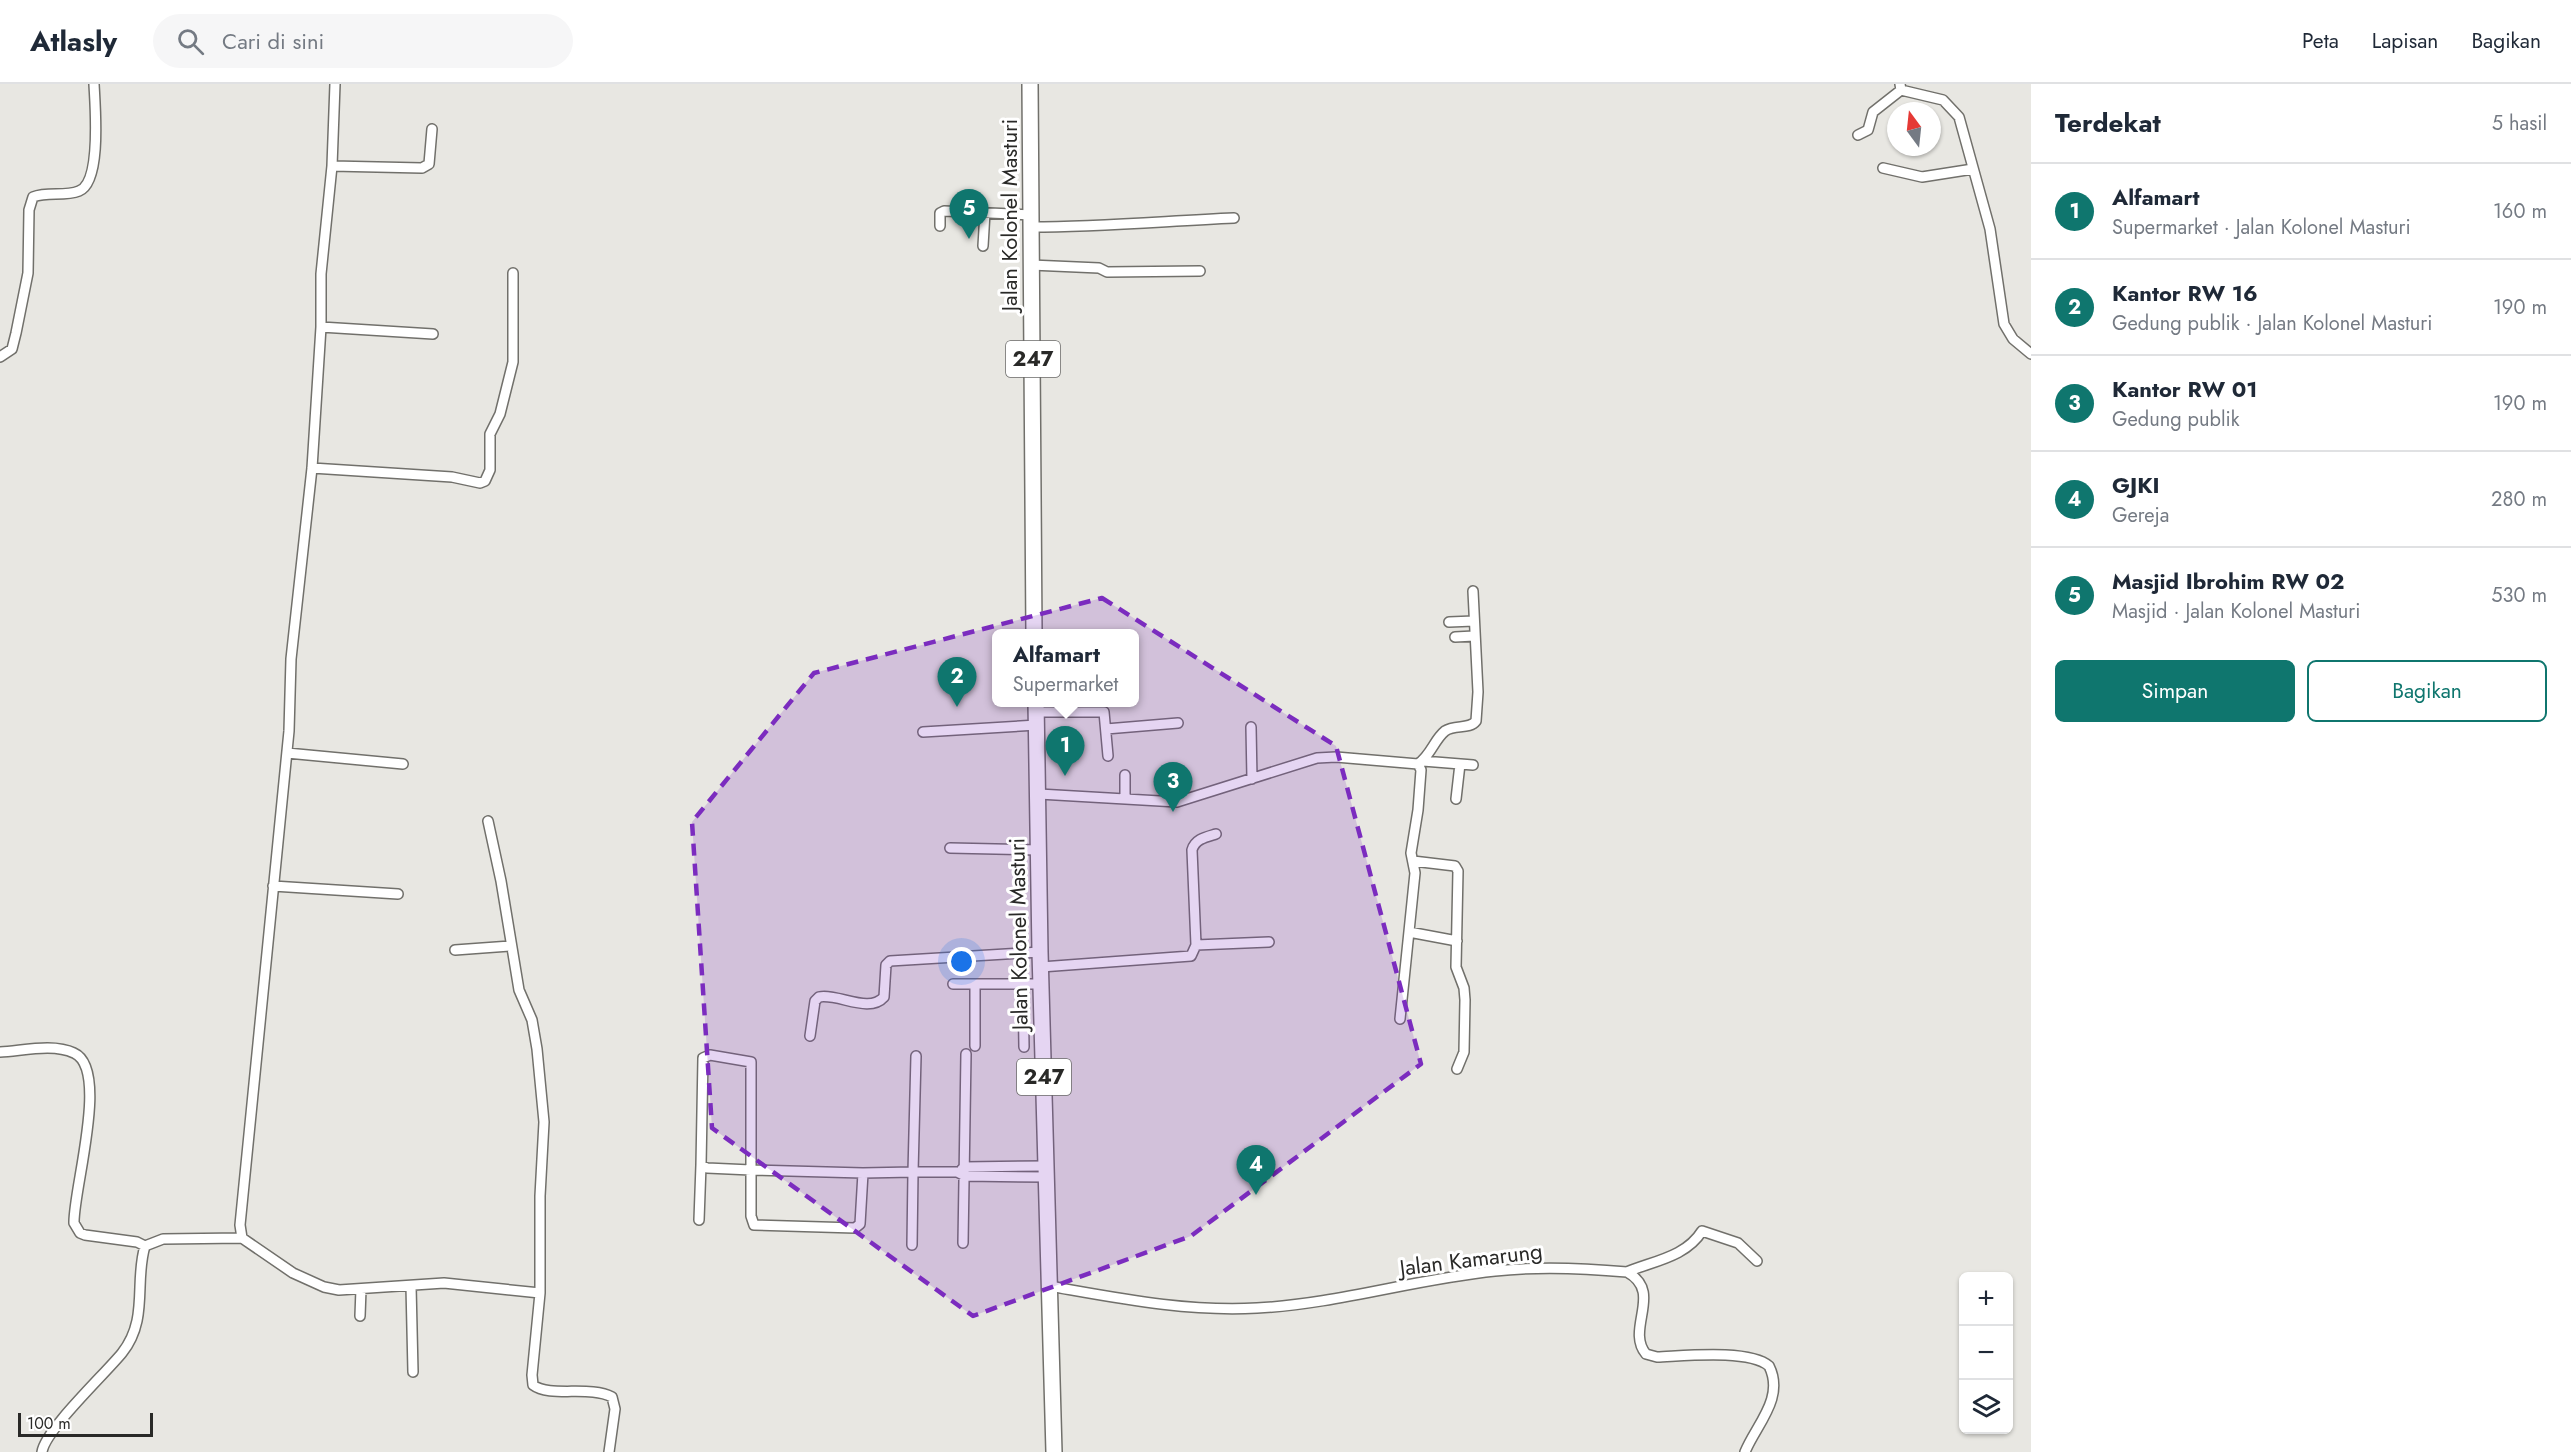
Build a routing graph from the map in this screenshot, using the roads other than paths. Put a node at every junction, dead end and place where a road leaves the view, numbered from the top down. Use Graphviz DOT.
graph roads {
  1 [pos="94,84"];
  2 [pos="335,84"];
  3 [pos="1030,84"];
  4 [pos="1900,87"];
  5 [pos="432,129"];
  6 [pos="1858,135"];
  7 [pos="332,166"];
  8 [pos="1883,168"];
  9 [pos="1973,170"];
  10 [pos="985,212"];
  11 [pos="1234,218"];
  12 [pos="1032,221"];
  13 [pos="940,226"];
  14 [pos="983,246"];
  15 [pos="1031,265"];
  16 [pos="1200,271"];
  17 [pos="513,273"];
  18 [pos="321,327"];
  19 [pos="433,334"];
  20 [pos="2031,354"];
  21 [pos="0,357"];
  22 [pos="312,468"];
  23 [pos="1473,591"];
  24 [pos="1474,621"];
  25 [pos="1449,622"];
  26 [pos="1034,629"];
  27 [pos="1474,636"];
  28 [pos="1455,637"];
  29 [pos="1037,713"];
  30 [pos="1178,723"];
  31 [pos="1251,727"];
  32 [pos="1106,729"];
  33 [pos="923,732"];
  34 [pos="287,753"];
  35 [pos="1108,756"];
  36 [pos="1420,763"];
  37 [pos="403,764"];
  38 [pos="1460,764"];
  39 [pos="1473,765"];
  40 [pos="1125,775"];
  41 [pos="1252,779"];
  42 [pos="1040,794"];
  43 [pos="1125,798"];
  44 [pos="1456,799"];
  45 [pos="488,821"];
  46 [pos="1216,834"];
  47 [pos="950,848"];
  48 [pos="1039,850"];
  49 [pos="1413,861"];
  50 [pos="273,886"];
  51 [pos="398,894"];
  52 [pos="1409,932"];
  53 [pos="1457,941"];
  54 [pos="1269,942"];
  55 [pos="1196,945"];
  56 [pos="511,946"];
  57 [pos="454,950"];
  58 [pos="1041,960"];
  59 [pos="953,984"];
  60 [pos="975,984"];
  61 [pos="1023,989"];
  62 [pos="1041,989"];
  63 [pos="1400,1019"];
  64 [pos="810,1036"];
  65 [pos="975,1047"];
  66 [pos="1024,1047"];
  67 [pos="0,1052"];
  68 [pos="966,1054"];
  69 [pos="916,1056"];
  70 [pos="1457,1069"];
  71 [pos="701,1165"];
  72 [pos="751,1170"];
  73 [pos="1046,1171"];
  74 [pos="914,1172"];
  75 [pos="962,1172"];
  76 [pos="863,1173"];
  77 [pos="699,1220"];
  78 [pos="242,1238"];
  79 [pos="963,1243"];
  80 [pos="912,1245"];
  81 [pos="145,1246"];
  82 [pos="1757,1261"];
  83 [pos="1627,1272"];
  84 [pos="411,1286"];
  85 [pos="1049,1286"];
  86 [pos="361,1289"];
  87 [pos="540,1293"];
  88 [pos="360,1316"];
  89 [pos="413,1372"];
  90 [pos="42,1452"];
  91 [pos="609,1452"];
  92 [pos="1054,1452"];
  93 [pos="1745,1452"];
  1 -- 21 [label="street"];
  2 -- 7 [label="street"];
  3 -- 12 [label="main road, Jalan Kolonel Masturi / 247"];
  4 -- 6 [label="street"];
  4 -- 9 [label="street"];
  5 -- 7 [label="street"];
  7 -- 18 [label="street"];
  8 -- 9 [label="street"];
  9 -- 20 [label="street"];
  10 -- 12 [label="street"];
  10 -- 13 [label="street"];
  10 -- 14 [label="street"];
  11 -- 12 [label="street"];
  12 -- 15 [label="main road, Jalan Kolonel Masturi / 247"];
  15 -- 16 [label="street"];
  15 -- 26 [label="main road, Jalan Kolonel Masturi / 247"];
  17 -- 22 [label="street"];
  18 -- 19 [label="street"];
  18 -- 22 [label="street"];
  22 -- 34 [label="street"];
  23 -- 24 [label="street"];
  24 -- 25 [label="street"];
  24 -- 27 [label="street"];
  27 -- 28 [label="street"];
  27 -- 36 [label="street"];
  29 -- 32 [label="street"];
  29 -- 33 [label="street"];
  29 -- 42 [label="main road, Jalan Kolonel Masturi / 247"];
  30 -- 32 [label="street"];
  31 -- 41 [label="street"];
  32 -- 35 [label="street"];
  34 -- 37 [label="street"];
  34 -- 50 [label="street"];
  36 -- 38 [label="street"];
  36 -- 41 [label="street"];
  36 -- 49 [label="street"];
  38 -- 39 [label="street"];
  38 -- 44 [label="street"];
  40 -- 43 [label="street"];
  41 -- 43 [label="street"];
  42 -- 43 [label="street"];
  42 -- 48 [label="main road, Jalan Kolonel Masturi / 247"];
  45 -- 56 [label="street"];
  46 -- 55 [label="street"];
  47 -- 48 [label="street"];
  48 -- 58 [label="main road, Jalan Kolonel Masturi / 247"];
  49 -- 52 [label="street"];
  49 -- 53 [label="street"];
  50 -- 51 [label="street"];
  50 -- 78 [label="street"];
  52 -- 53 [label="street"];
  52 -- 63 [label="street"];
  53 -- 70 [label="street"];
  54 -- 55 [label="street"];
  55 -- 58 [label="street"];
  56 -- 57 [label="street"];
  56 -- 87 [label="street"];
  58 -- 62 [label="main road, Jalan Kolonel Masturi / 247"];
  58 -- 64 [label="street"];
  59 -- 60 [label="street"];
  60 -- 61 [label="street"];
  60 -- 65 [label="street"];
  61 -- 62 [label="street"];
  61 -- 66 [label="street"];
  62 -- 73 [label="main road, Jalan Kolonel Masturi / 247"];
  67 -- 81 [label="street"];
  68 -- 75 [label="street"];
  69 -- 74 [label="street"];
  71 -- 72 [label="street"];
  71 -- 72 [label="street"];
  71 -- 77 [label="street"];
  72 -- 76 [label="street"];
  72 -- 76 [label="street"];
  73 -- 75 [label="street"];
  73 -- 85 [label="main road, Jalan Kolonel Masturi / 247"];
  74 -- 75 [label="street"];
  74 -- 76 [label="street"];
  74 -- 80 [label="street"];
  75 -- 79 [label="street"];
  78 -- 81 [label="street"];
  78 -- 86 [label="street"];
  81 -- 90 [label="street"];
  82 -- 83 [label="street"];
  83 -- 85 [label="street, Jalan Kamarung"];
  83 -- 93 [label="street"];
  84 -- 86 [label="street"];
  84 -- 87 [label="street"];
  84 -- 89 [label="street"];
  85 -- 92 [label="main road, Jalan Kolonel Masturi / 247"];
  86 -- 88 [label="street"];
  87 -- 91 [label="street"];
}
